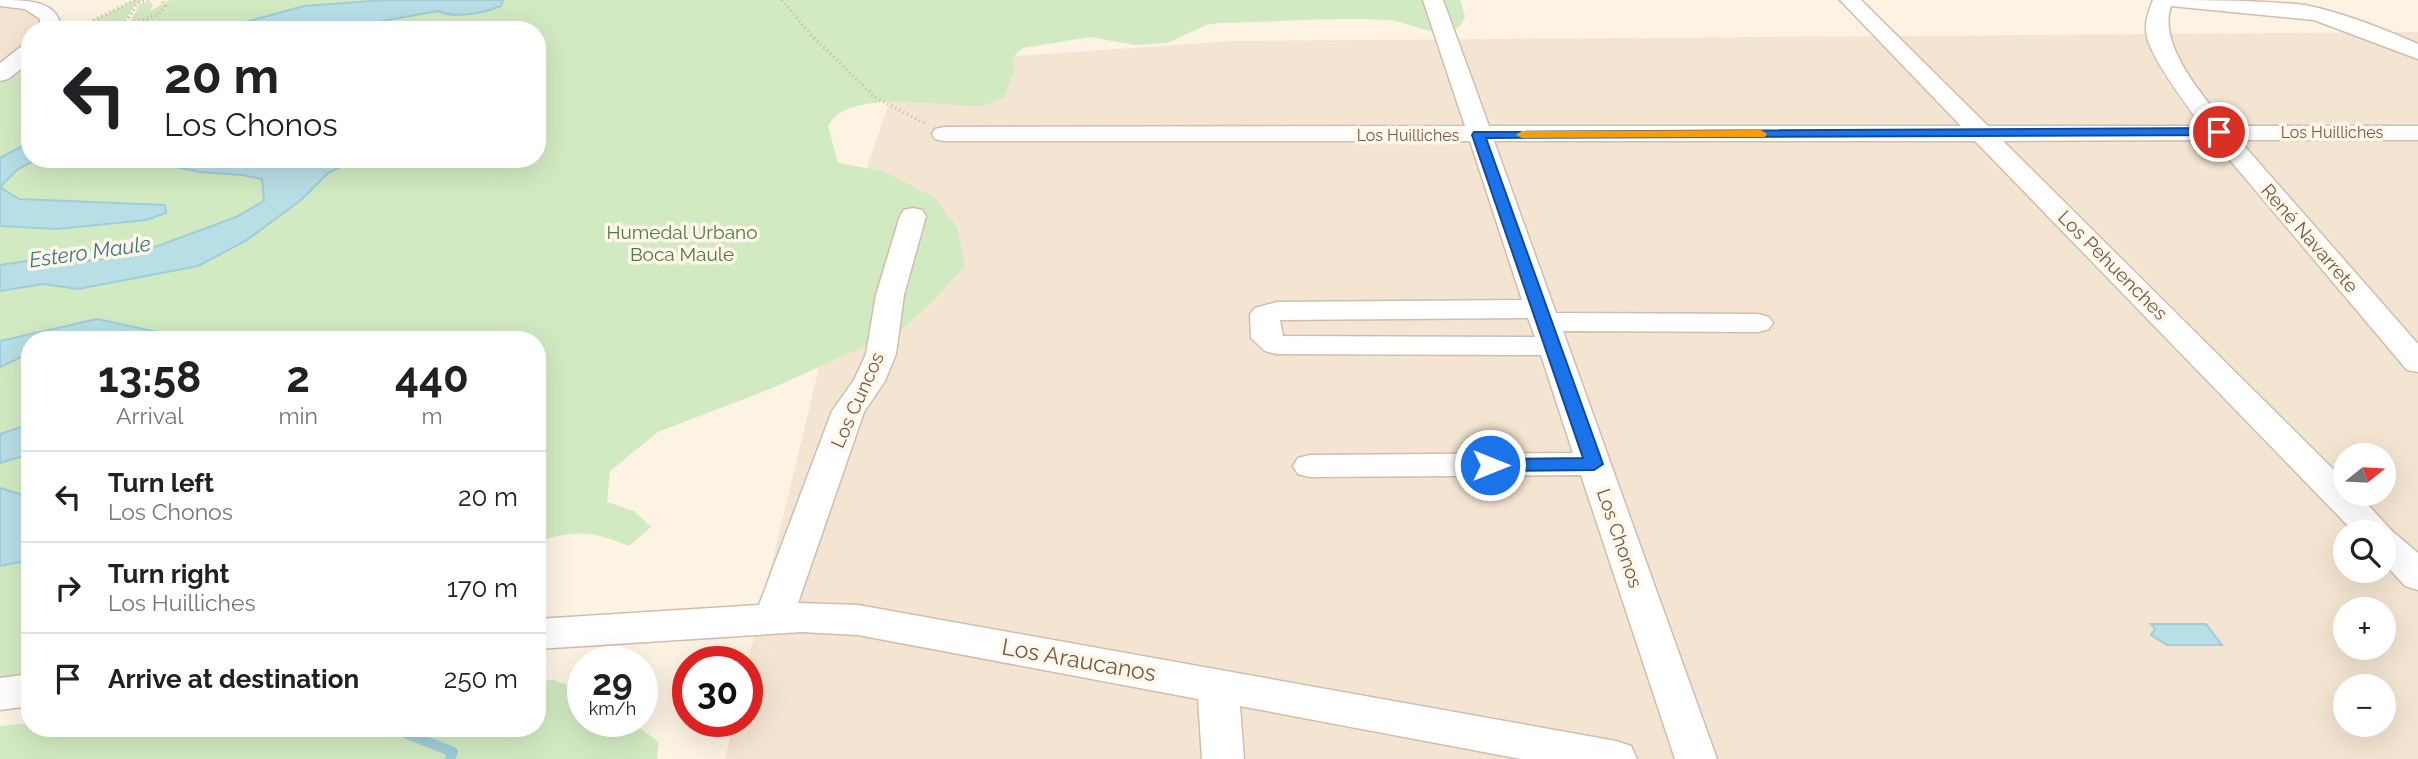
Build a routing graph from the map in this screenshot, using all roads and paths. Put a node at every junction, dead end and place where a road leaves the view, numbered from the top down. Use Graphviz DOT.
graph roads {
  1 [pos="0,0"];
  2 [pos="135,0"];
  3 [pos="148,0"];
  4 [pos="162,0"];
  5 [pos="782,0"];
  6 [pos="1433,0"];
  7 [pos="1850,0"];
  8 [pos="2165,0"];
  9 [pos="50,21"];
  10 [pos="92,21"];
  11 [pos="126,21"];
  12 [pos="139,21"];
  13 [pos="2418,52"];
  14 [pos="21,58"];
  15 [pos="0,74"];
  16 [pos="2219,132"];
  17 [pos="2418,133"];
  18 [pos="944,134"];
  19 [pos="1983,134"];
  20 [pos="1478,135"];
  21 [pos="913,216"];
  22 [pos="1758,323"];
  23 [pos="1546,326"];
  24 [pos="2418,363"];
  25 [pos="1594,464"];
  26 [pos="1310,466"];
  27 [pos="2363,520"];
  28 [pos="2396,553"];
  29 [pos="2418,576"];
  30 [pos="773,619"];
  31 [pos="546,634"];
  32 [pos="1218,686"];
  33 [pos="21,691"];
  34 [pos="0,694"];
  35 [pos="1223,759"];
  36 [pos="1616,759"];
  37 [pos="1696,759"];
  1 -- 9 [label="street"];
  2 -- 10 [label="path"];
  3 -- 11 [label="path"];
  4 -- 12 [label="path"];
  5 -- 18 [label="path"];
  6 -- 20 [label="street, Los Chonos"];
  7 -- 19 [label="street, Los Pehuenches"];
  8 -- 13 [label="street"];
  8 -- 16 [label="street, René Navarrete"];
  14 -- 15 [label="street"];
  16 -- 17 [label="street, Los Huilliches"];
  16 -- 19 [label="street, Los Huilliches"];
  16 -- 24 [label="street, René Navarrete"];
  18 -- 20 [label="street, Los Huilliches"];
  19 -- 20 [label="street, Los Huilliches"];
  19 -- 27 [label="street, Los Pehuenches"];
  20 -- 23 [label="street, Los Chonos"];
  21 -- 30 [label="street, Los Cuncos"];
  22 -- 23 [label="street"];
  23 -- 23 [label="street"];
  23 -- 25 [label="street, Los Chonos"];
  25 -- 26 [label="street"];
  25 -- 37 [label="street, Los Chonos"];
  28 -- 29 [label="street"];
  30 -- 31 [label="street, Los Araucanos"];
  30 -- 32 [label="street, Los Araucanos"];
  32 -- 35 [label="street"];
  32 -- 36 [label="street, Los Araucanos"];
  33 -- 34 [label="street"];
}
